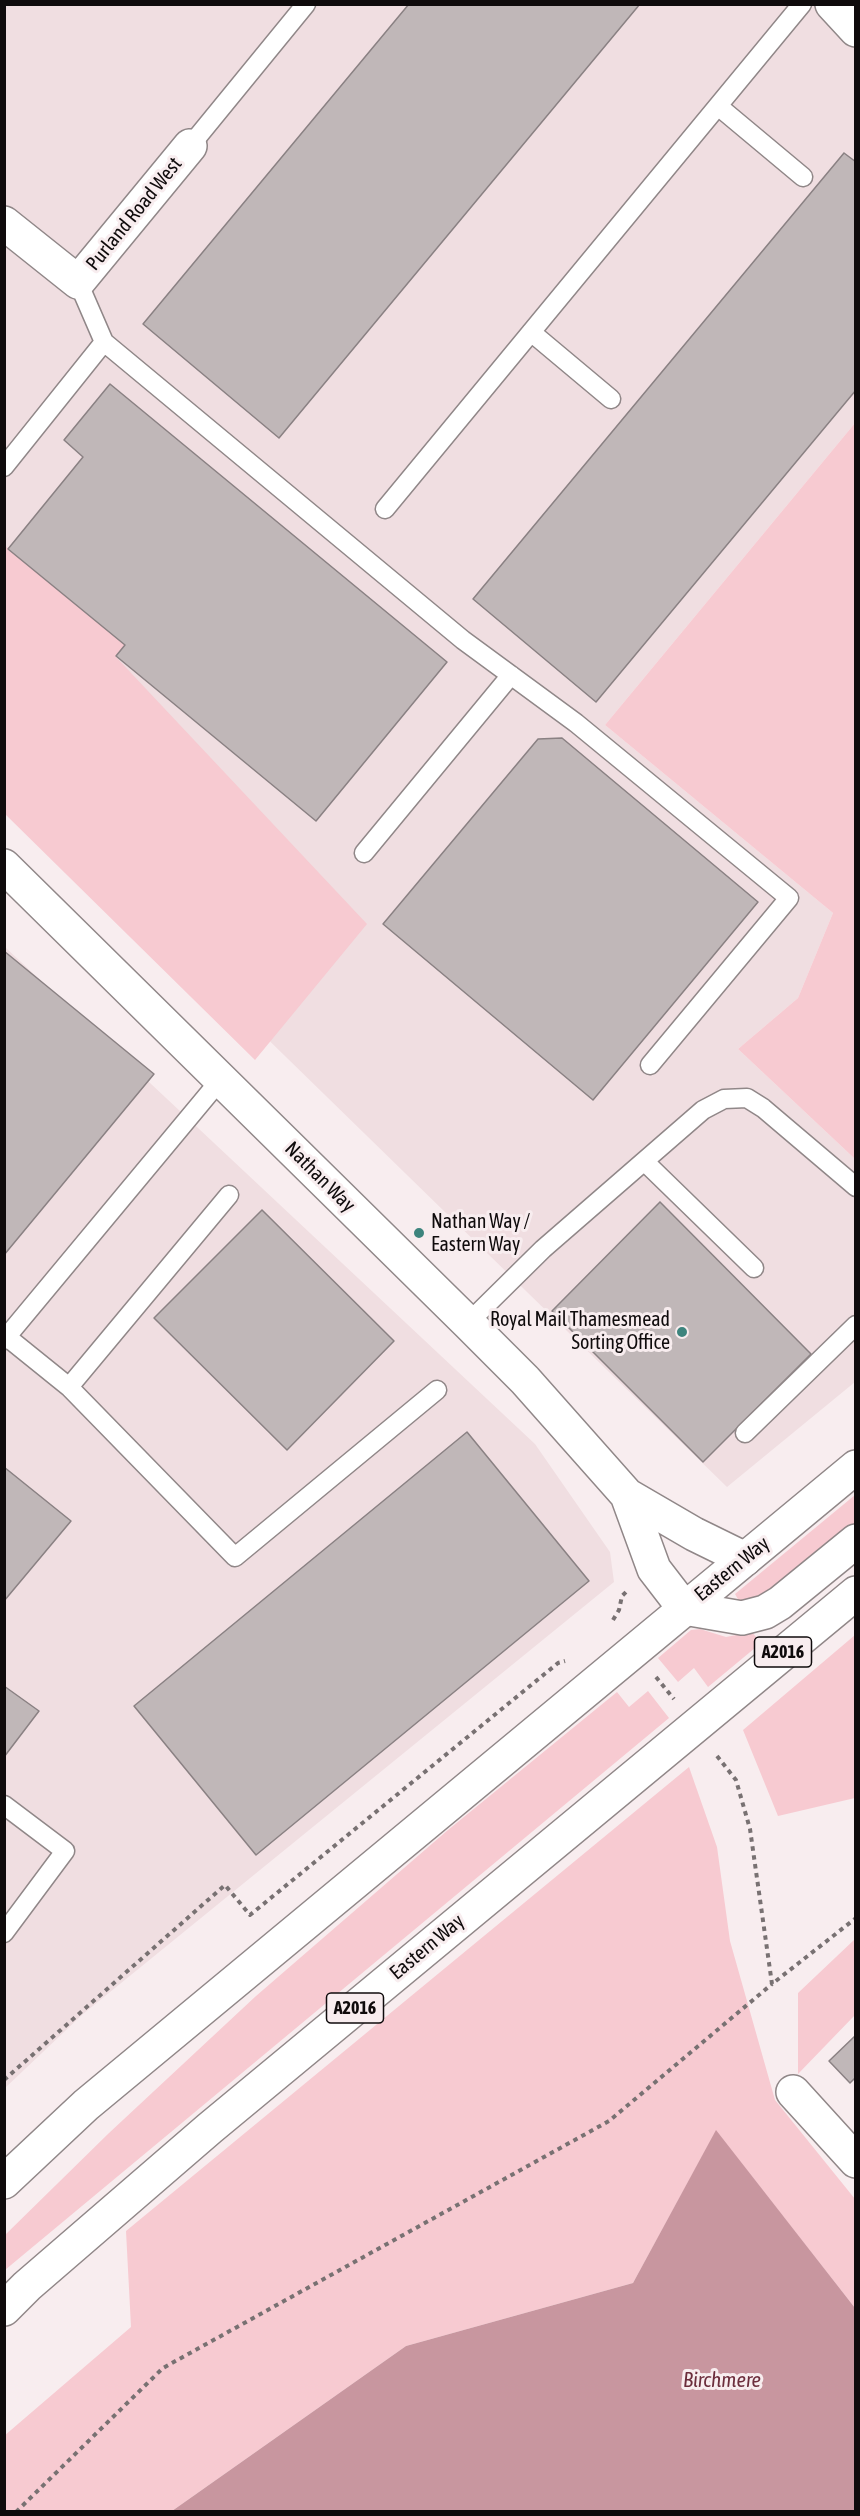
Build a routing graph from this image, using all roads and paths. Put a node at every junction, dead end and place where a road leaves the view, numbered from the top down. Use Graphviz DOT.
graph roads {
  1 [pos="306,4"];
  2 [pos="802,4"];
  3 [pos="832,4"];
  4 [pos="855,30"];
  5 [pos="718,106"];
  6 [pos="190,146"];
  7 [pos="803,177"];
  8 [pos="4,223"];
  9 [pos="78,282"];
  10 [pos="531,332"];
  11 [pos="104,342"];
  12 [pos="610,399"];
  13 [pos="4,467"];
  14 [pos="385,509"];
  15 [pos="511,675"];
  16 [pos="364,852"];
  17 [pos="4,866"];
  18 [pos="650,1065"];
  19 [pos="221,1079"];
  20 [pos="645,1162"];
  21 [pos="855,1187"];
  22 [pos="228,1195"];
  23 [pos="754,1268"];
  24 [pos="468,1323"];
  25 [pos="855,1325"];
  26 [pos="6,1339"];
  27 [pos="69,1387"];
  28 [pos="437,1390"];
  29 [pos="745,1433"];
  30 [pos="855,1467"];
  31 [pos="627,1495"];
  32 [pos="855,1540"];
  33 [pos="745,1559"];
  34 [pos="632,1588"];
  35 [pos="855,1593"];
  36 [pos="684,1608"];
  37 [pos="608,1628"];
  38 [pos="572,1659"];
  39 [pos="648,1681"];
  40 [pos="682,1694"];
  41 [pos="715,1753"];
  42 [pos="4,1805"];
  43 [pos="855,1918"];
  44 [pos="4,1933"];
  45 [pos="772,1984"];
  46 [pos="4,2080"];
  47 [pos="793,2092"];
  48 [pos="855,2161"];
  49 [pos="4,2181"];
  50 [pos="4,2308"];
  51 [pos="16,2511"];
  1 -- 6 [label="lane"];
  2 -- 5 [label="lane"];
  3 -- 4 [label="main road"];
  5 -- 7 [label="lane"];
  5 -- 10 [label="lane"];
  6 -- 9 [label="main road, Purland Road West"];
  8 -- 9 [label="main road"];
  9 -- 11 [label="lane"];
  10 -- 12 [label="lane"];
  10 -- 14 [label="lane"];
  11 -- 13 [label="lane"];
  11 -- 15 [label="lane"];
  15 -- 16 [label="lane"];
  15 -- 18 [label="lane"];
  17 -- 19 [label="main road, Nathan Way"];
  19 -- 24 [label="main road, Nathan Way"];
  19 -- 26 [label="lane"];
  20 -- 21 [label="lane"];
  20 -- 23 [label="lane"];
  20 -- 24 [label="lane"];
  22 -- 27 [label="lane"];
  24 -- 31 [label="main road, Nathan Way"];
  25 -- 29 [label="lane"];
  26 -- 27 [label="lane"];
  27 -- 28 [label="lane"];
  30 -- 33 [label="main road, Eastern Way"];
  31 -- 33 [label="main road, Nathan Way"];
  31 -- 36 [label="main road, Nathan Way"];
  32 -- 36 [label="main road"];
  33 -- 36 [label="main road, Eastern Way"];
  34 -- 37 [label="path"];
  35 -- 50 [label="main road, Eastern Way / A2016"];
  36 -- 49 [label="main road, Eastern Way"];
  38 -- 46 [label="path"];
  39 -- 40 [label="path"];
  41 -- 45 [label="path"];
  42 -- 44 [label="lane"];
  43 -- 45 [label="path"];
  45 -- 51 [label="path"];
  47 -- 48 [label="main road"];
}
